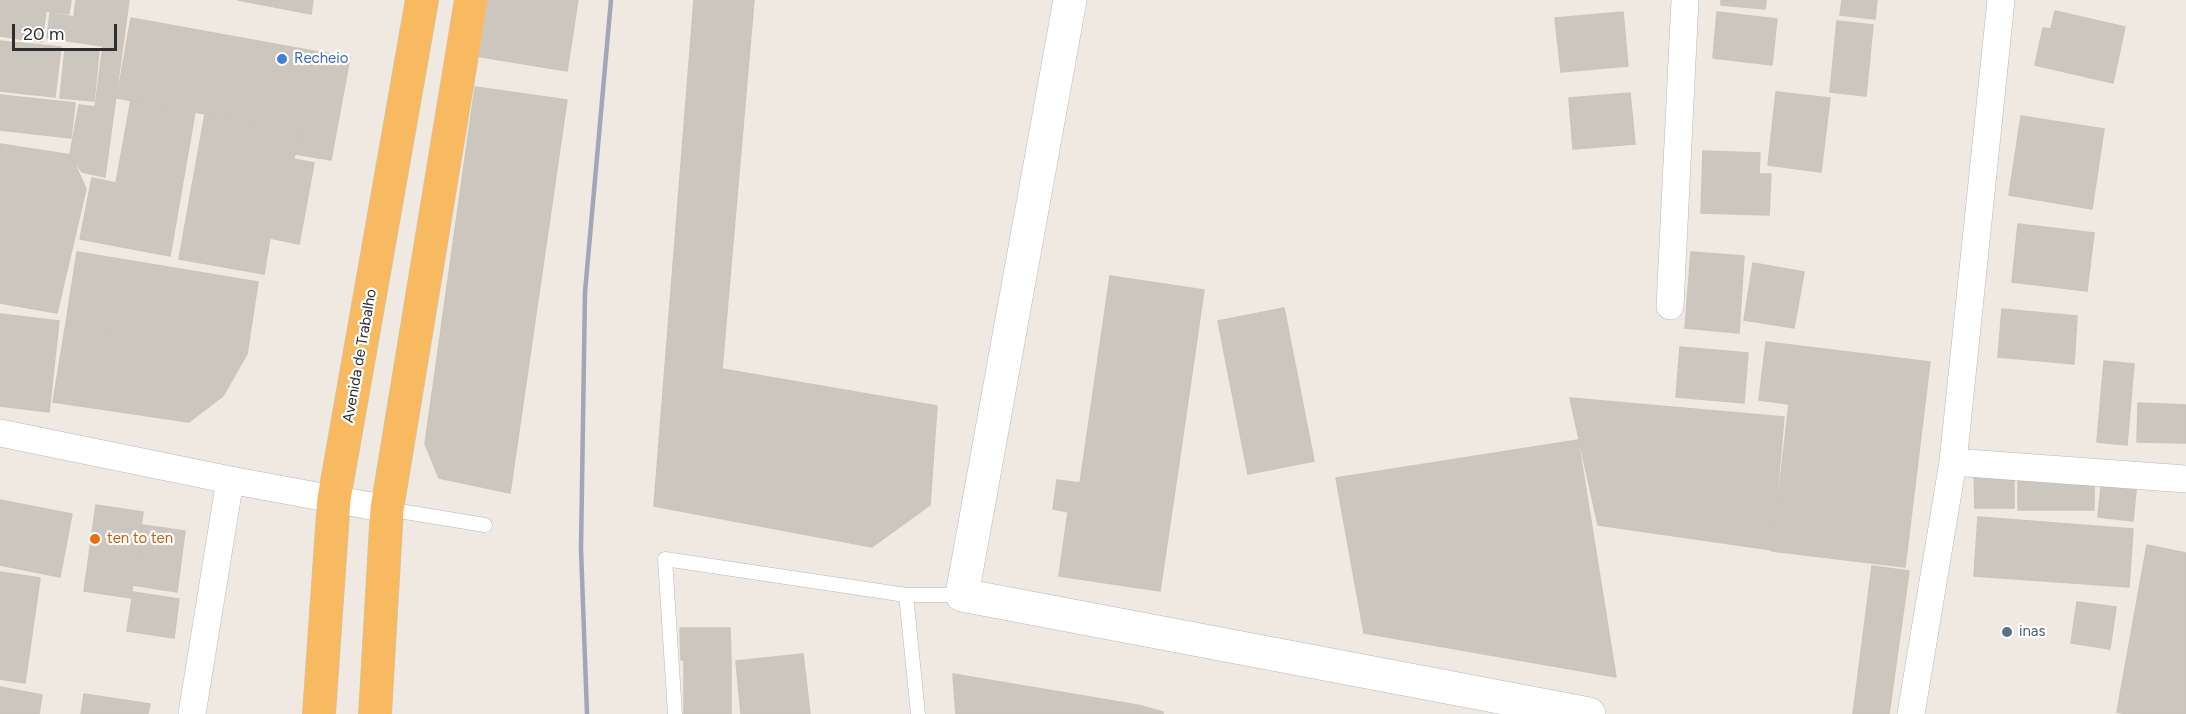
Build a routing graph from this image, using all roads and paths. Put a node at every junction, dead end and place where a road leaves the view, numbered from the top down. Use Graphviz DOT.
graph roads {
  1 [pos="422,0"];
  2 [pos="471,0"];
  3 [pos="1070,0"];
  4 [pos="1685,0"];
  5 [pos="2001,0"];
  6 [pos="1670,306"];
  7 [pos="0,433"];
  8 [pos="1953,462"];
  9 [pos="2186,479"];
  10 [pos="230,480"];
  11 [pos="334,499"];
  12 [pos="387,509"];
  13 [pos="485,525"];
  14 [pos="906,595"];
  15 [pos="962,595"];
  16 [pos="192,714"];
  17 [pos="319,714"];
  18 [pos="375,714"];
  19 [pos="675,714"];
  20 [pos="918,714"];
  21 [pos="1589,714"];
  22 [pos="1911,714"];
  1 -- 11 [label="highway, Avenida de Trabalho"];
  2 -- 12 [label="highway"];
  3 -- 15 [label="street"];
  4 -- 6 [label="street"];
  5 -- 8 [label="street"];
  7 -- 10 [label="street"];
  8 -- 9 [label="street"];
  8 -- 22 [label="street"];
  10 -- 11 [label="street"];
  10 -- 16 [label="street"];
  11 -- 12 [label="street"];
  11 -- 17 [label="highway, Avenida de Trabalho"];
  12 -- 13 [label="lane"];
  12 -- 18 [label="highway"];
  14 -- 15 [label="lane"];
  14 -- 19 [label="lane"];
  14 -- 20 [label="lane"];
  15 -- 21 [label="street"];
}
